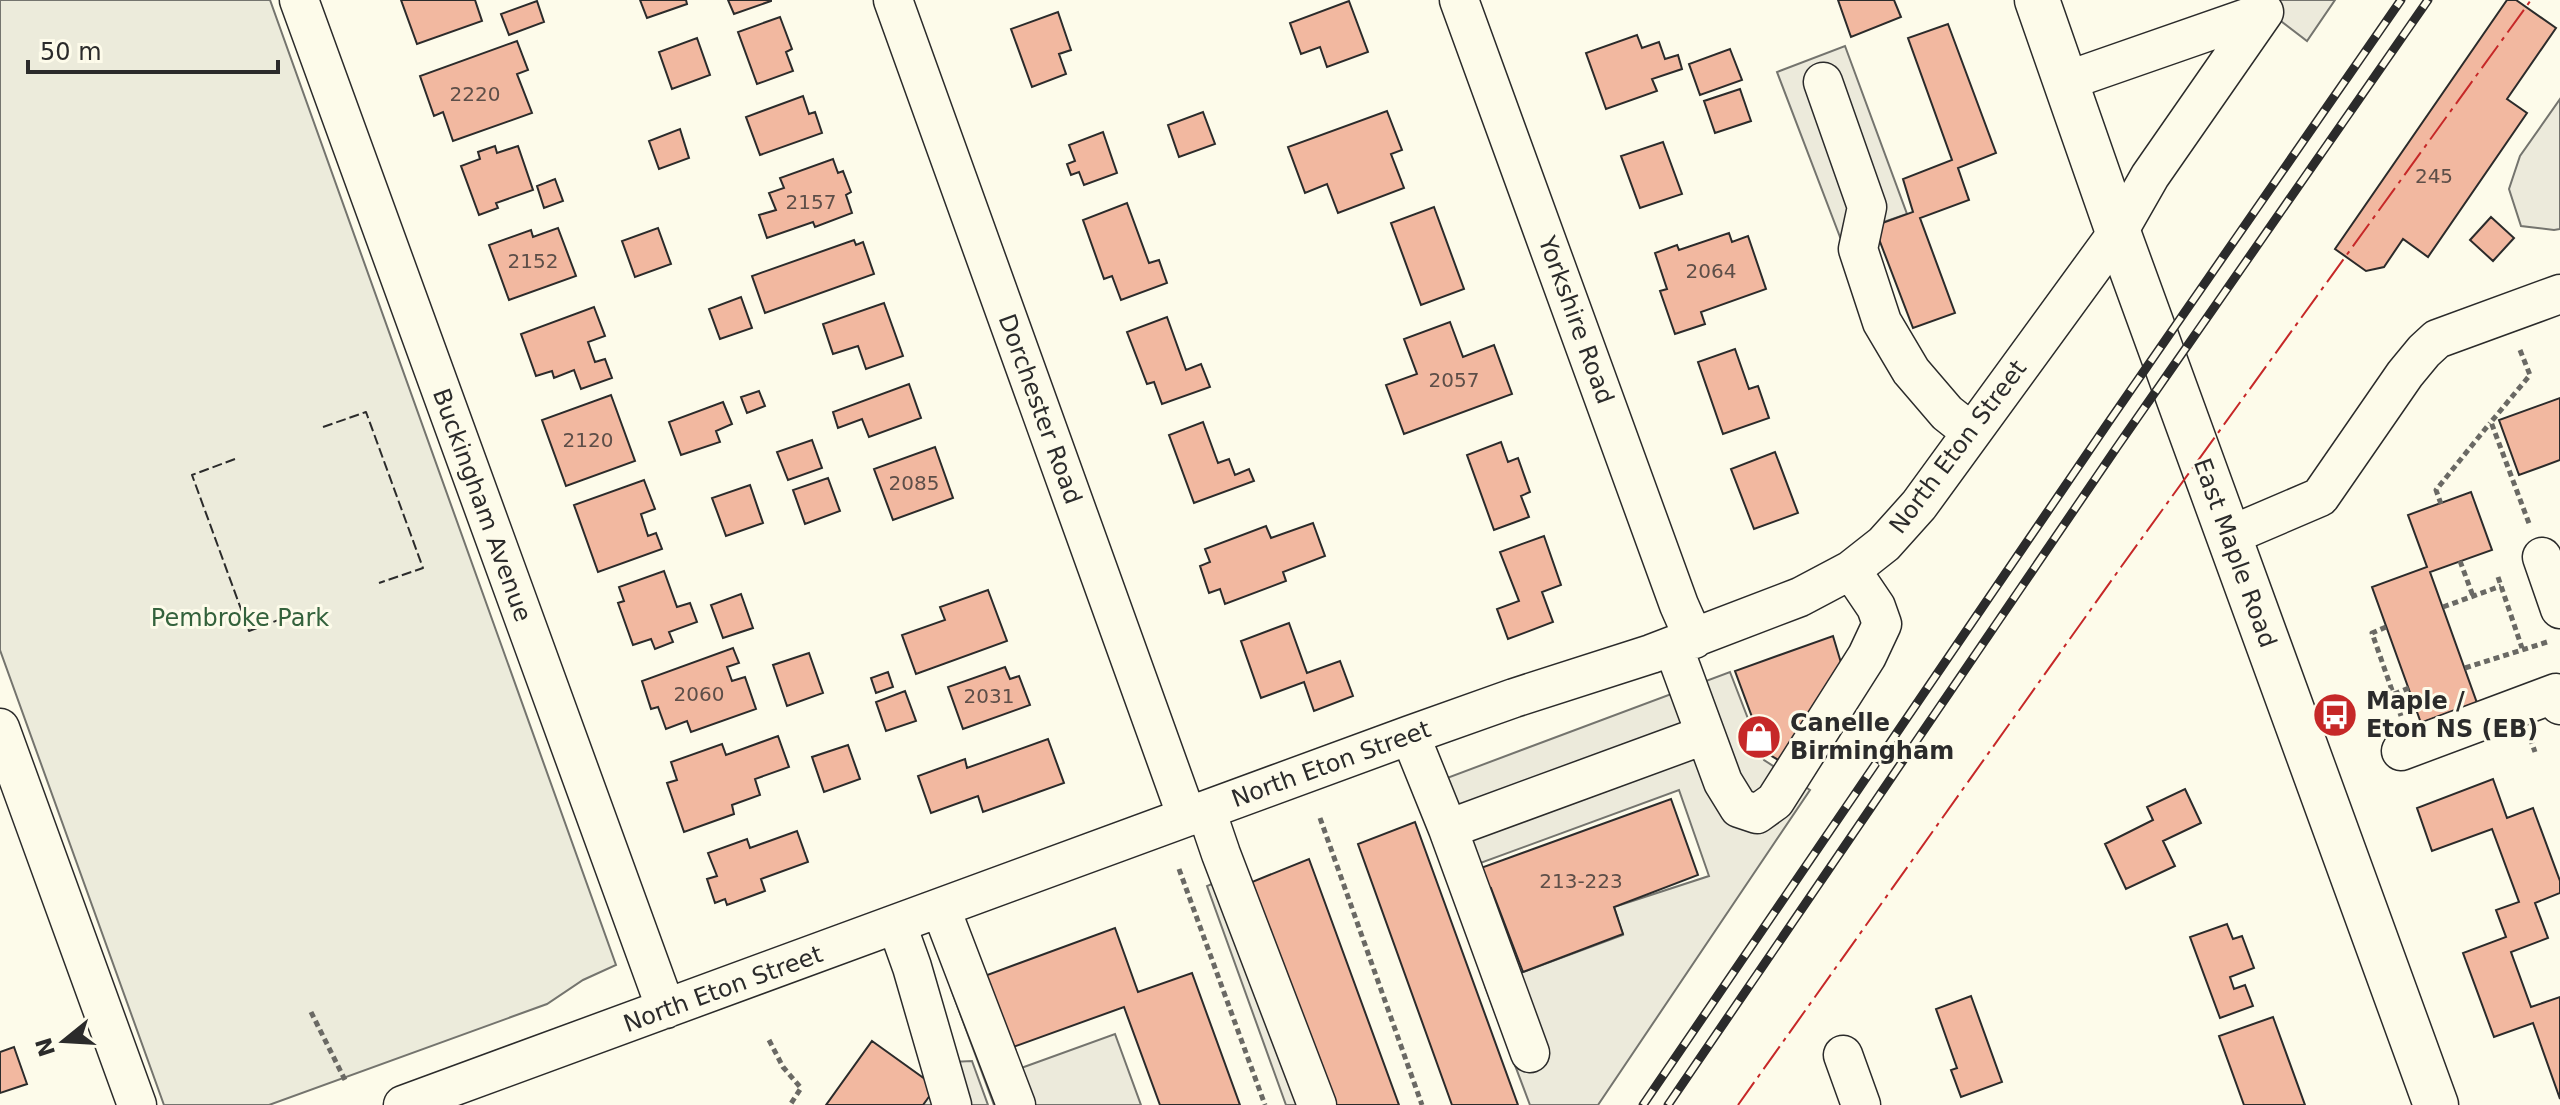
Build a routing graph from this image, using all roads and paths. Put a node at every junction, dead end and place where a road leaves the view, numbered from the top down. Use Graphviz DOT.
graph roads {
  1 [pos="299,0"];
  2 [pos="893,0"];
  3 [pos="1459,0"];
  4 [pos="2037,0"];
  5 [pos="2066,81"];
  6 [pos="1823,82"];
  7 [pos="2118,232"];
  8 [pos="2560,294"];
  9 [pos="2520,350"];
  10 [pos="2491,422"];
  11 [pos="1971,432"];
  12 [pos="2441,504"];
  13 [pos="2229,536"];
  14 [pos="2542,557"];
  15 [pos="2460,561"];
  16 [pos="1851,570"];
  17 [pos="2498,577"];
  18 [pos="2501,586"];
  19 [pos="2473,596"];
  20 [pos="2443,607"];
  21 [pos="2560,609"];
  22 [pos="2386,627"];
  23 [pos="1684,642"];
  24 [pos="2465,668"];
  25 [pos="2409,688"];
  26 [pos="2559,691"];
  27 [pos="2394,694"];
  28 [pos="0,728"];
  29 [pos="1410,735"];
  30 [pos="1704,735"];
  31 [pos="2402,735"];
  32 [pos="1196,814"];
  33 [pos="1320,818"];
  34 [pos="1448,829"];
  35 [pos="1179,869"];
  36 [pos="941,909"];
  37 [pos="897,925"];
  38 [pos="666,1009"];
  39 [pos="311,1012"];
  40 [pos="769,1040"];
  41 [pos="1530,1053"];
  42 [pos="1843,1055"];
  43 [pos="346,1082"];
  44 [pos="446,1098"];
  45 [pos="137,1105"];
  46 [pos="403,1105"];
  47 [pos="790,1105"];
  48 [pos="952,1105"];
  49 [pos="1016,1105"];
  50 [pos="1265,1105"];
  51 [pos="1317,1105"];
  52 [pos="1422,1105"];
  53 [pos="1861,1105"];
  54 [pos="2436,1105"];
  1 -- 38 [label="street, Buckingham Avenue"];
  2 -- 32 [label="street, Dorchester Road"];
  3 -- 23 [label="street, Yorkshire Road"];
  4 -- 5 [label="main road, East Maple Road"];
  5 -- 7 [label="main road, East Maple Road"];
  5 -- 7 [label="street, North Eton Street"];
  6 -- 11 [label="street"];
  7 -- 11 [label="street, North Eton Street"];
  7 -- 13 [label="main road, East Maple Road"];
  8 -- 13 [label="street"];
  9 -- 10 [label="path"];
  10 -- 12 [label="path"];
  10 -- 14 [label="path"];
  11 -- 16 [label="street, North Eton Street"];
  13 -- 54 [label="main road, East Maple Road"];
  14 -- 21 [label="street"];
  15 -- 19 [label="path"];
  16 -- 23 [label="street, North Eton Street"];
  16 -- 30 [label="street, Yorkshire Road"];
  17 -- 18 [label="path"];
  18 -- 19 [label="path"];
  18 -- 24 [label="path"];
  19 -- 20 [label="path"];
  22 -- 27 [label="path"];
  23 -- 29 [label="street, North Eton Street"];
  23 -- 30 [label="street, Yorkshire Road"];
  25 -- 27 [label="path"];
  26 -- 31 [label="street"];
  27 -- 31 [label="path"];
  28 -- 45 [label="street"];
  29 -- 32 [label="street, North Eton Street"];
  29 -- 34 [label="street"];
  30 -- 34 [label="street"];
  32 -- 36 [label="street, North Eton Street"];
  32 -- 51 [label="street, Dorchester Road"];
  33 -- 52 [label="path"];
  34 -- 41 [label="street"];
  35 -- 50 [label="path"];
  36 -- 37 [label="street, North Eton Street"];
  36 -- 49 [label="street"];
  37 -- 38 [label="street, North Eton Street"];
  37 -- 48 [label="street"];
  38 -- 44 [label="street, North Eton Street"];
  39 -- 43 [label="path"];
  40 -- 47 [label="path"];
  42 -- 53 [label="street"];
  44 -- 46 [label="street, North Eton Street"];
}
